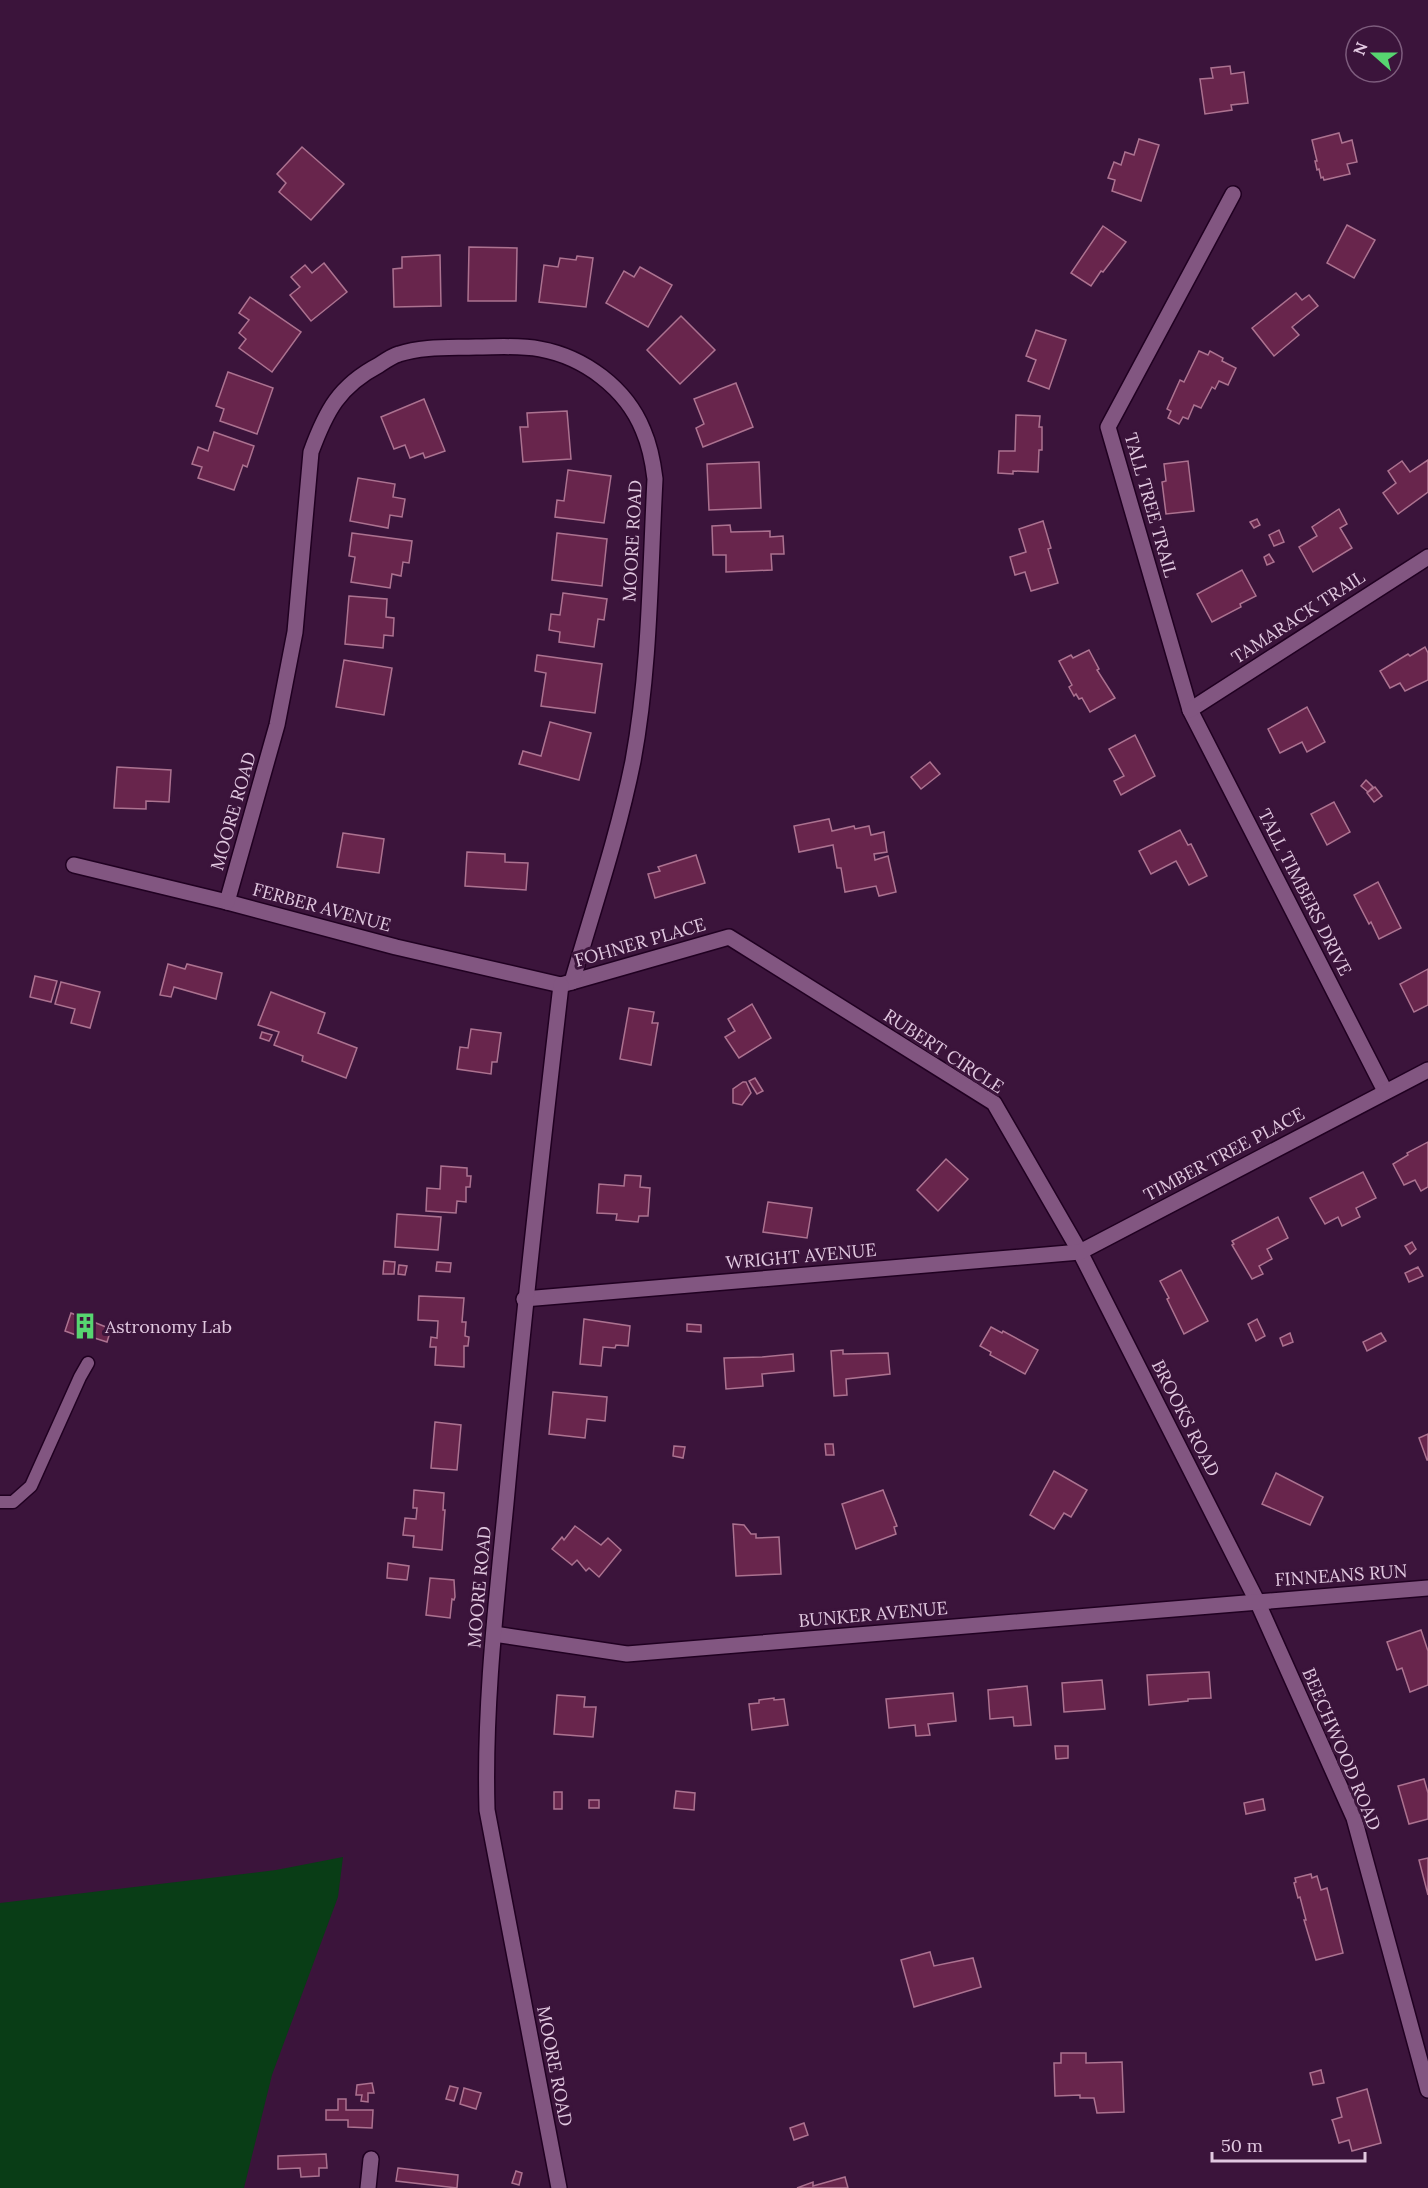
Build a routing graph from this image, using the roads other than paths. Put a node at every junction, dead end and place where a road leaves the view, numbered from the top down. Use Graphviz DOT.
graph roads {
  1 [pos="1233,194"];
  2 [pos="1428,557"];
  3 [pos="1190,710"];
  4 [pos="74,865"];
  5 [pos="227,902"];
  6 [pos="729,937"];
  7 [pos="567,983"];
  8 [pos="1428,1070"];
  9 [pos="1385,1091"];
  10 [pos="1080,1252"];
  11 [pos="524,1299"];
  12 [pos="88,1363"];
  13 [pos="0,1502"];
  14 [pos="1428,1588"];
  15 [pos="1257,1601"];
  16 [pos="494,1634"];
  17 [pos="1428,2090"];
  18 [pos="371,2159"];
  19 [pos="368,2188"];
  20 [pos="559,2188"];
  1 -- 3 [label="street, TALL TREE TRAIL"];
  2 -- 3 [label="street, TAMARACK TRAIL"];
  3 -- 9 [label="street, TALL TIMBERS DRIVE"];
  4 -- 5 [label="street, FERBER AVENUE"];
  5 -- 7 [label="street, FERBER AVENUE"];
  5 -- 7 [label="street, MOORE ROAD"];
  6 -- 7 [label="street, FOHNER PLACE"];
  6 -- 10 [label="street, RUBERT CIRCLE"];
  7 -- 11 [label="street, MOORE ROAD"];
  8 -- 9 [label="street, TIMBER TREE PLACE"];
  9 -- 10 [label="street, TIMBER TREE PLACE"];
  10 -- 11 [label="street, WRIGHT AVENUE"];
  10 -- 15 [label="street, BROOKS ROAD"];
  11 -- 16 [label="street, MOORE ROAD"];
  12 -- 13 [label="lane"];
  14 -- 15 [label="street, FINNEANS RUN"];
  15 -- 16 [label="street, BUNKER AVENUE"];
  15 -- 17 [label="street, BEECHWOOD ROAD"];
  16 -- 20 [label="street, MOORE ROAD"];
  18 -- 19 [label="street"];
}
